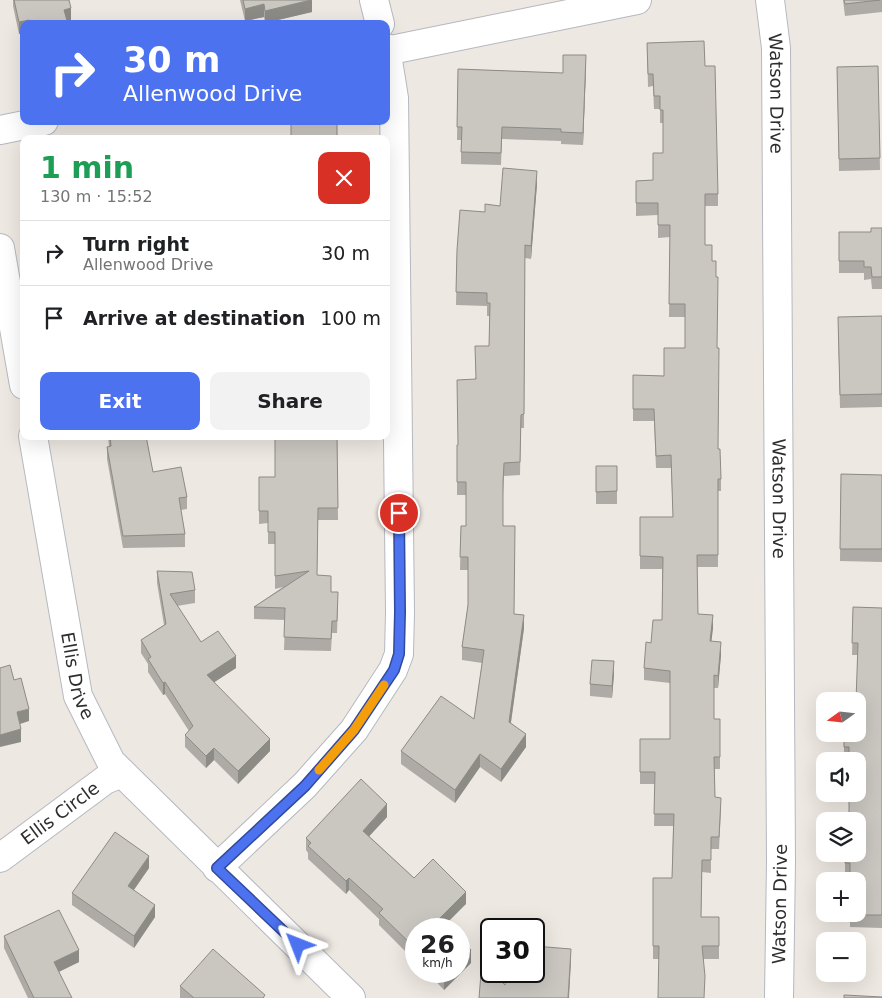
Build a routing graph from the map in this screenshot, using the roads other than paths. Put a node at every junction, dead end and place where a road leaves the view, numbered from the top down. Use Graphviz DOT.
graph roads {
  1 [pos="374,0"];
  2 [pos="637,0"];
  3 [pos="770,0"];
  4 [pos="379,20"];
  5 [pos="390,49"];
  6 [pos="390,74"];
  7 [pos="24,125"];
  8 [pos="0,130"];
  9 [pos="0,248"];
  10 [pos="20,362"];
  11 [pos="34,440"];
  12 [pos="122,773"];
  13 [pos="0,858"];
  14 [pos="217,868"];
  15 [pos="351,998"];
  16 [pos="779,998"];
  1 -- 4 [label="street"];
  2 -- 5 [label="street"];
  3 -- 16 [label="street, Watson Drive"];
  6 -- 14 [label="street"];
  7 -- 8 [label="street"];
  9 -- 10 [label="street"];
  11 -- 12 [label="street, Ellis Drive"];
  12 -- 13 [label="street, Ellis Circle"];
  12 -- 14 [label="street, Ellis Drive"];
  14 -- 15 [label="street, Ellis Drive"];
}
